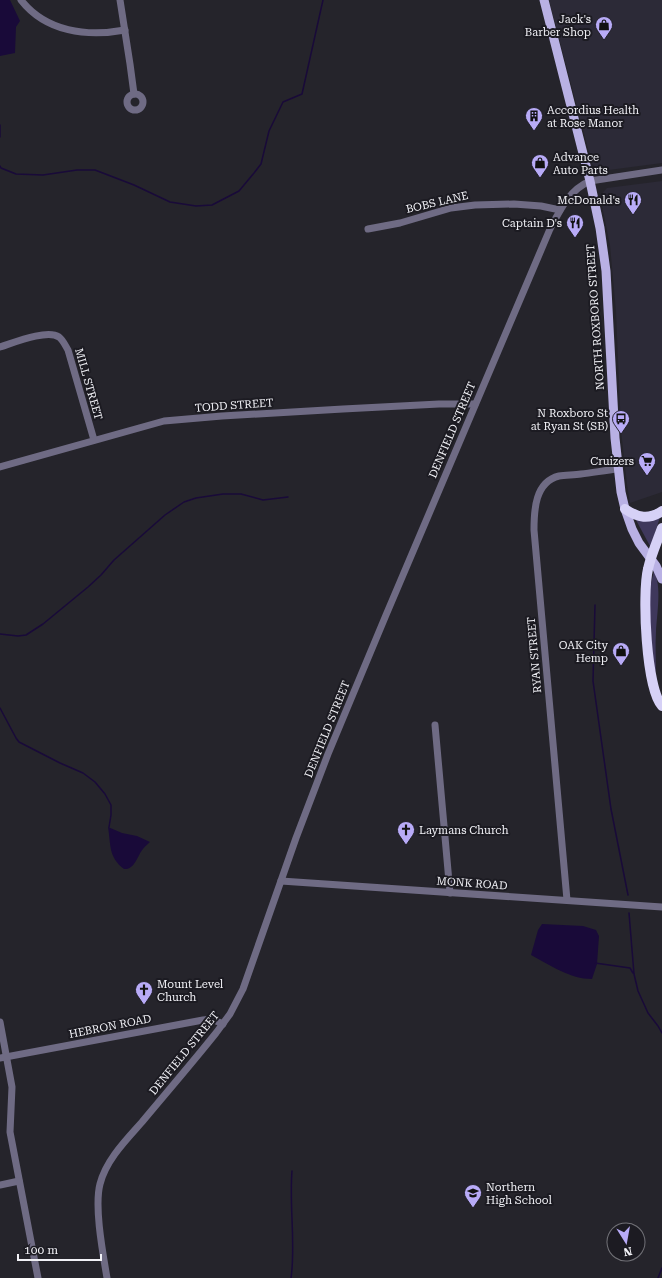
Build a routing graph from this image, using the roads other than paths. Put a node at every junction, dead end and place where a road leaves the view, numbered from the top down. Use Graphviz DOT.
graph roads {
  1 [pos="21,0"];
  2 [pos="120,0"];
  3 [pos="544,0"];
  4 [pos="125,30"];
  5 [pos="134,94"];
  6 [pos="662,170"];
  7 [pos="590,181"];
  8 [pos="560,210"];
  9 [pos="368,229"];
  10 [pos="0,347"];
  11 [pos="475,404"];
  12 [pos="94,440"];
  13 [pos="0,467"];
  14 [pos="618,469"];
  15 [pos="625,509"];
  16 [pos="662,511"];
  17 [pos="662,528"];
  18 [pos="651,559"];
  19 [pos="662,578"];
  20 [pos="662,706"];
  21 [pos="435,725"];
  22 [pos="281,881"];
  23 [pos="450,893"];
  24 [pos="567,900"];
  25 [pos="662,907"];
  26 [pos="0,1022"];
  27 [pos="223,1024"];
  28 [pos="4,1057"];
  29 [pos="19,1181"];
  30 [pos="0,1185"];
  31 [pos="38,1278"];
  32 [pos="107,1278"];
  1 -- 4 [label="street"];
  2 -- 4 [label="street"];
  3 -- 7 [label="main road, NORTH ROXBORO STREET"];
  4 -- 5 [label="street"];
  6 -- 7 [label="street"];
  7 -- 8 [label="street, DENFIELD STREET"];
  7 -- 14 [label="main road, NORTH ROXBORO STREET"];
  8 -- 9 [label="street, BOBS LANE"];
  8 -- 11 [label="street, DENFIELD STREET"];
  10 -- 12 [label="street, MILL STREET"];
  11 -- 12 [label="street, TODD STREET"];
  11 -- 22 [label="street, DENFIELD STREET"];
  12 -- 13 [label="street, TODD STREET"];
  14 -- 15 [label="main road, NORTH ROXBORO STREET"];
  14 -- 24 [label="street, RYAN STREET"];
  15 -- 16 [label="highway"];
  15 -- 18 [label="main road, NORTH ROXBORO STREET"];
  17 -- 18 [label="highway"];
  18 -- 19 [label="main road, NORTH ROXBORO STREET"];
  18 -- 20 [label="highway"];
  21 -- 23 [label="street"];
  22 -- 23 [label="street, MONK ROAD"];
  22 -- 27 [label="street, DENFIELD STREET"];
  23 -- 24 [label="street, MONK ROAD"];
  24 -- 25 [label="street, MONK ROAD"];
  26 -- 28 [label="street"];
  27 -- 28 [label="street, HEBRON ROAD"];
  27 -- 32 [label="street, DENFIELD STREET"];
  28 -- 29 [label="street"];
  29 -- 30 [label="street"];
  29 -- 31 [label="street"];
}
